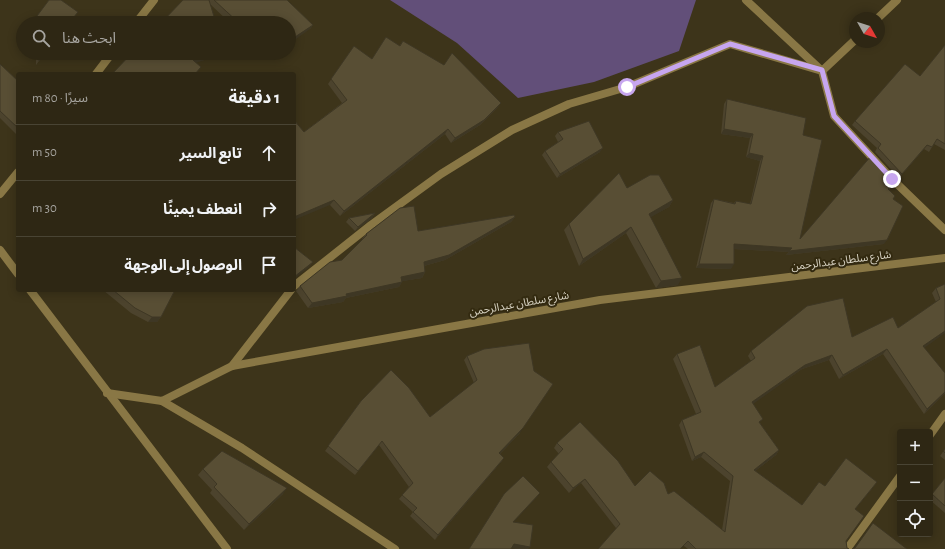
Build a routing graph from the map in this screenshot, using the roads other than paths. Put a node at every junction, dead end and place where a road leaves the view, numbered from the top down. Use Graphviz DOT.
graph roads {
  1 [pos="154,0"];
  2 [pos="746,0"];
  3 [pos="897,0"];
  4 [pos="884,12"];
  5 [pos="141,16"];
  6 [pos="849,45"];
  7 [pos="107,60"];
  8 [pos="822,70"];
  9 [pos="98,72"];
  10 [pos="16,174"];
  11 [pos="0,194"];
  12 [pos="945,230"];
  13 [pos="0,250"];
  14 [pos="945,258"];
  15 [pos="16,271"];
  16 [pos="296,284"];
  17 [pos="31,292"];
  18 [pos="289,292"];
  19 [pos="232,366"];
  20 [pos="107,393"];
  21 [pos="162,401"];
  22 [pos="945,414"];
  23 [pos="933,431"];
  24 [pos="897,480"];
  25 [pos="227,549"];
  26 [pos="396,549"];
  27 [pos="847,549"];
  1 -- 5 [label="street"];
  2 -- 8 [label="street"];
  3 -- 4 [label="street"];
  6 -- 8 [label="street"];
  7 -- 9 [label="street"];
  8 -- 12 [label="street"];
  8 -- 16 [label="street"];
  10 -- 11 [label="street"];
  13 -- 15 [label="street"];
  14 -- 19 [label="street, شارع سلطان عبدالرحمن"];
  17 -- 20 [label="street"];
  18 -- 19 [label="street"];
  19 -- 21 [label="street, شارع سلطان عبدالرحمن"];
  20 -- 21 [label="street"];
  20 -- 25 [label="street"];
  21 -- 26 [label="street"];
  22 -- 23 [label="street"];
  24 -- 27 [label="street"];
}
